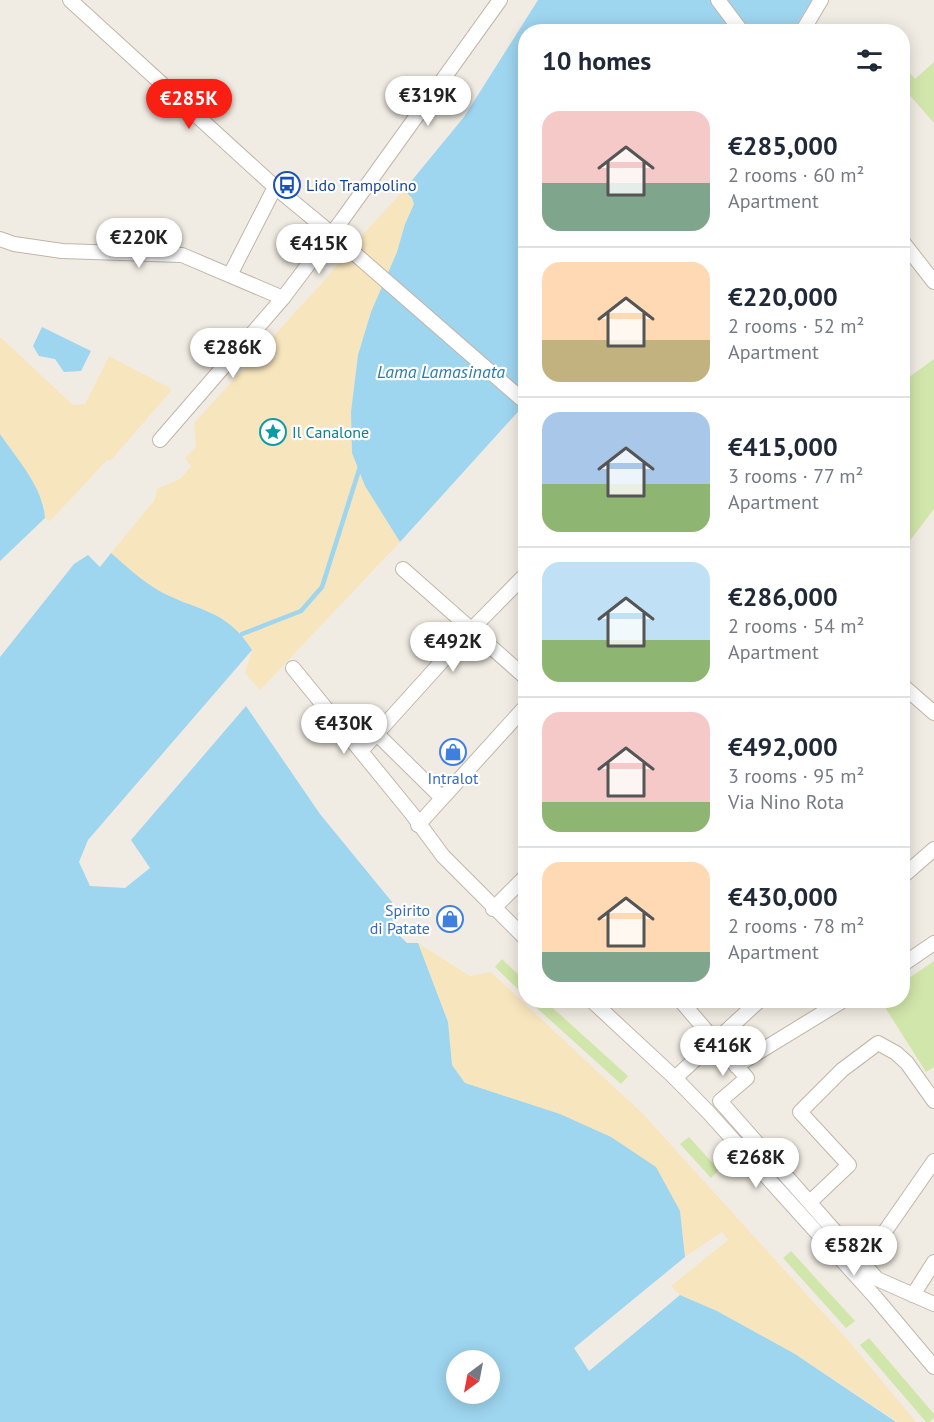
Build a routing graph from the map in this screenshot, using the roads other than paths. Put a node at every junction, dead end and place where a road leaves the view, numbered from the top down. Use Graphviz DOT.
graph roads {
  1 [pos="70,0"];
  2 [pos="500,0"];
  3 [pos="718,0"];
  4 [pos="821,0"];
  5 [pos="736,24"];
  6 [pos="807,24"];
  7 [pos="275,187"];
  8 [pos="334,236"];
  9 [pos="0,239"];
  10 [pos="910,251"];
  11 [pos="230,275"];
  12 [pos="934,282"];
  13 [pos="283,298"];
  14 [pos="518,396"];
  15 [pos="160,440"];
  16 [pos="403,569"];
  17 [pos="518,582"];
  18 [pos="471,630"];
  19 [pos="293,668"];
  20 [pos="518,670"];
  21 [pos="910,692"];
  22 [pos="934,713"];
  23 [pos="518,715"];
  24 [pos="376,734"];
  25 [pos="361,751"];
  26 [pos="442,798"];
  27 [pos="418,825"];
  28 [pos="934,849"];
  29 [pos="910,870"];
  30 [pos="518,884"];
  31 [pos="493,909"];
  32 [pos="518,932"];
  33 [pos="934,943"];
  34 [pos="910,960"];
  35 [pos="600,1008"];
  36 [pos="687,1008"];
  37 [pos="751,1008"];
  38 [pos="831,1008"];
  39 [pos="714,1041"];
  40 [pos="736,1066"];
  41 [pos="675,1078"];
  42 [pos="934,1101"];
  43 [pos="934,1161"];
  44 [pos="810,1202"];
  45 [pos="934,1262"];
  46 [pos="863,1263"];
  47 [pos="913,1295"];
  48 [pos="934,1304"];
  49 [pos="934,1367"];
  1 -- 7 [label="street"];
  2 -- 8 [label="street"];
  3 -- 5 [label="street"];
  4 -- 6 [label="street"];
  7 -- 8 [label="street"];
  7 -- 11 [label="street"];
  8 -- 13 [label="street"];
  8 -- 14 [label="street"];
  9 -- 11 [label="street"];
  10 -- 12 [label="street"];
  11 -- 13 [label="street"];
  13 -- 15 [label="street"];
  16 -- 18 [label="street"];
  17 -- 18 [label="street"];
  18 -- 20 [label="street"];
  18 -- 24 [label="street"];
  19 -- 25 [label="street"];
  21 -- 22 [label="street"];
  23 -- 26 [label="street"];
  24 -- 25 [label="street"];
  24 -- 26 [label="street"];
  25 -- 27 [label="street"];
  26 -- 27 [label="street"];
  27 -- 31 [label="street"];
  28 -- 29 [label="street"];
  30 -- 31 [label="street"];
  31 -- 32 [label="street"];
  33 -- 34 [label="street"];
  35 -- 41 [label="street"];
  36 -- 39 [label="street"];
  37 -- 39 [label="street"];
  38 -- 40 [label="street"];
  39 -- 40 [label="street"];
  39 -- 41 [label="street"];
  40 -- 44 [label="street"];
  41 -- 49 [label="street"];
  42 -- 44 [label="street"];
  43 -- 46 [label="street"];
  44 -- 46 [label="street"];
  45 -- 47 [label="street"];
  46 -- 47 [label="street"];
  47 -- 48 [label="street"];
}
